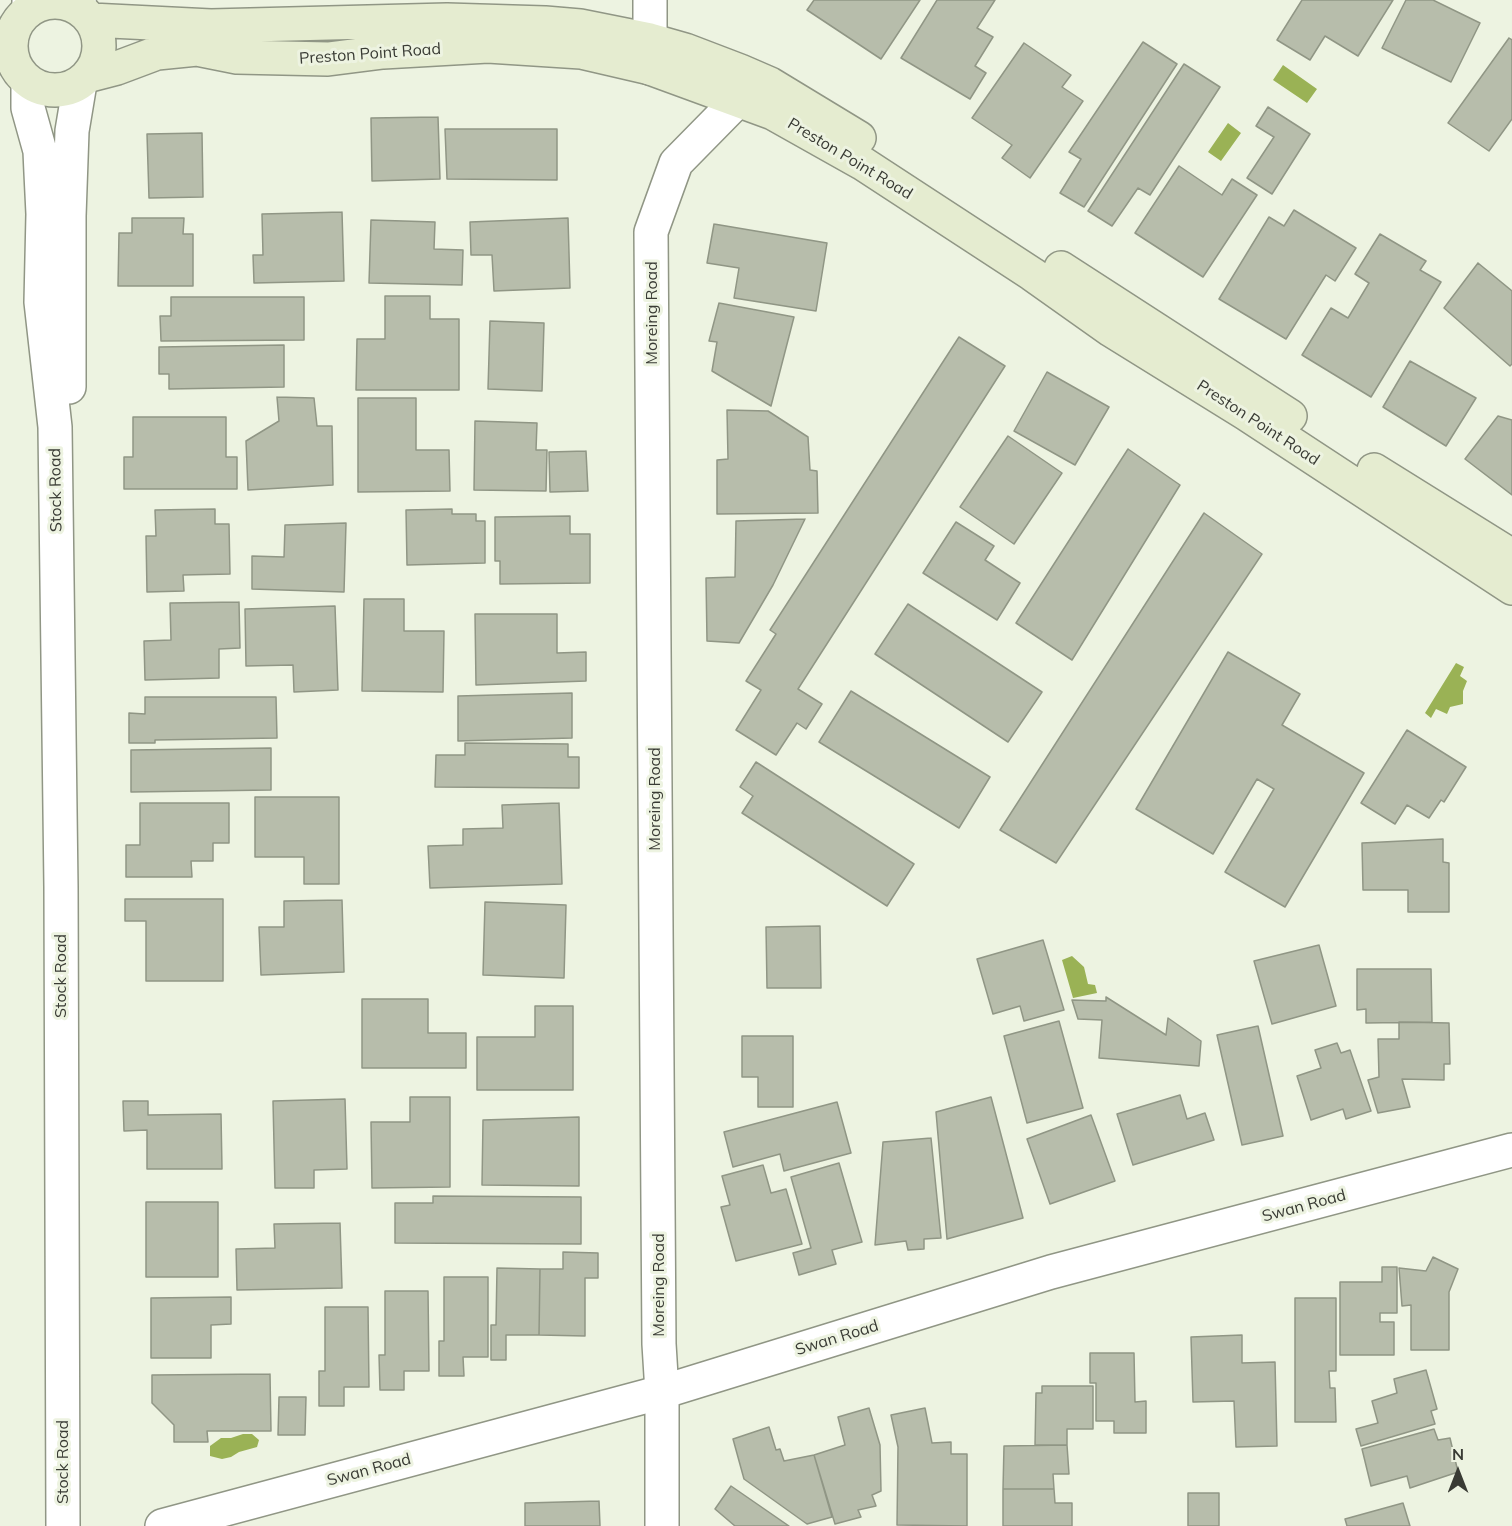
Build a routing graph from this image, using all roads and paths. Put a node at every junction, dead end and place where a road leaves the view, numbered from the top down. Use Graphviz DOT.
graph roads {
  1 [pos="651,0"];
  2 [pos="83,10"];
  3 [pos="19,13"];
  4 [pos="651,54"];
  5 [pos="16,78"];
  6 [pos="85,79"];
  7 [pos="737,101"];
  8 [pos="55,427"];
  9 [pos="1512,556"];
  10 [pos="1512,588"];
  11 [pos="1512,1150"];
  12 [pos="662,1392"];
  13 [pos="63,1526"];
  14 [pos="162,1526"];
  15 [pos="662,1526"];
  1 -- 4 [label="street"];
  2 -- 3 [label="main road, Stock Road"];
  2 -- 4 [label="main road, Preston Point Road"];
  2 -- 6 [label="main road, Stock Road"];
  3 -- 5 [label="main road, Stock Road"];
  4 -- 6 [label="main road, Preston Point Road"];
  4 -- 7 [label="main road, Preston Point Road"];
  4 -- 9 [label="main road, Preston Point Road"];
  5 -- 6 [label="main road"];
  5 -- 8 [label="street, Stock Road"];
  6 -- 8 [label="street, Stock Road"];
  7 -- 10 [label="main road, Preston Point Road"];
  7 -- 12 [label="street, Moreing Road"];
  8 -- 13 [label="street, Stock Road"];
  11 -- 12 [label="street, Swan Road"];
  12 -- 14 [label="street, Swan Road"];
  12 -- 15 [label="street, Moreing Road"];
}
